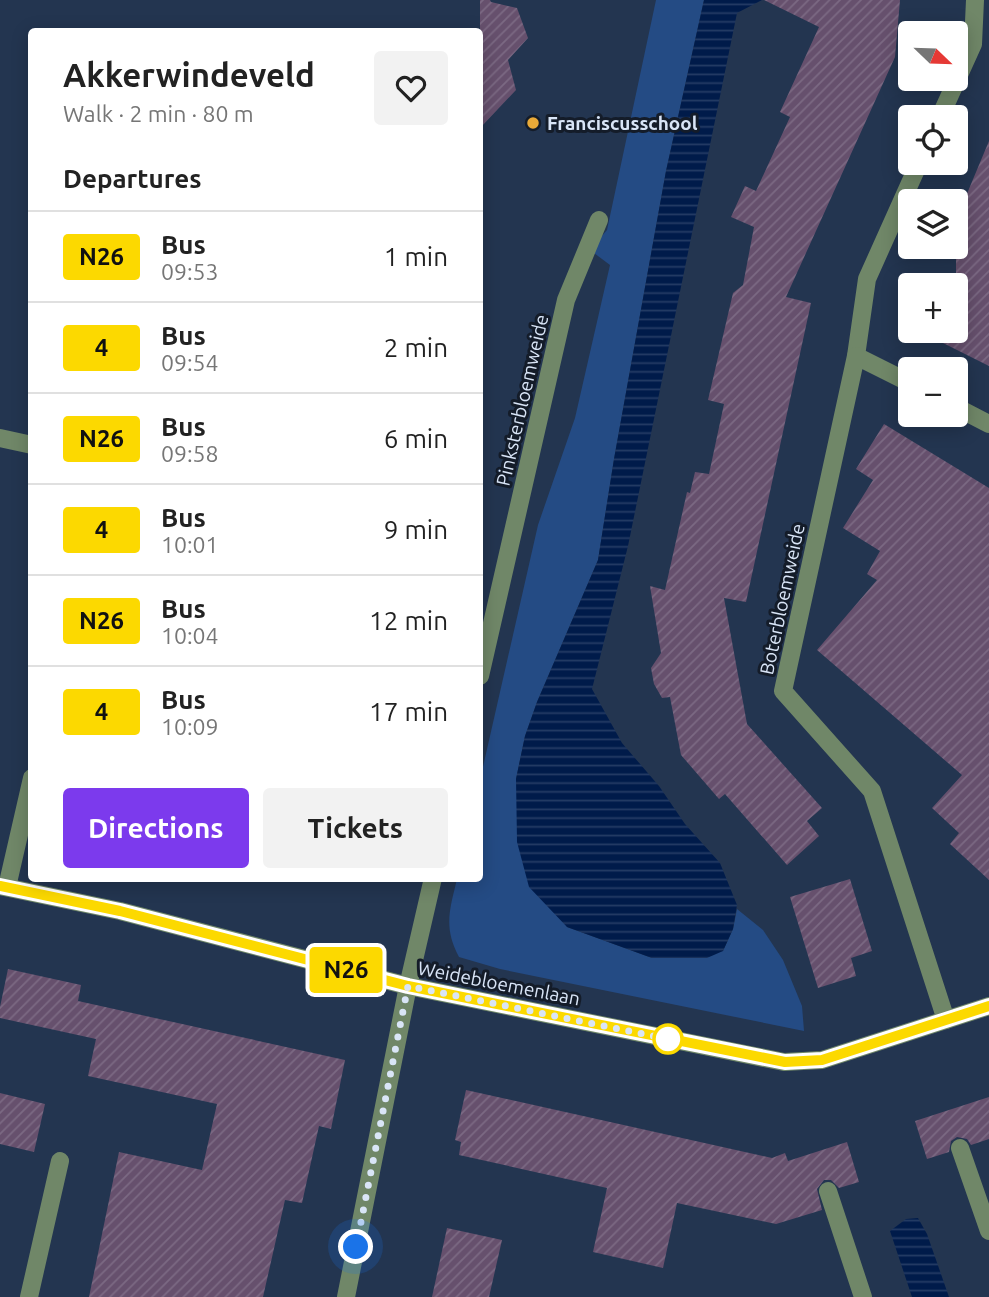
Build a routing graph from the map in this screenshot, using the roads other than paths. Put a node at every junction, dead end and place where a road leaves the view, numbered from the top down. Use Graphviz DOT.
graph roads {
  1 [pos="975,0"];
  2 [pos="981,47"];
  3 [pos="947,105"];
  4 [pos="914,175"];
  5 [pos="599,220"];
  6 [pos="856,356"];
  7 [pos="898,377"];
  8 [pos="968,413"];
  9 [pos="989,424"];
  10 [pos="0,438"];
  11 [pos="28,444"];
  12 [pos="483,663"];
  13 [pos="28,794"];
  14 [pos="432,882"];
  15 [pos="4,887"];
  16 [pos="408,986"];
  17 [pos="989,1006"];
  18 [pos="946,1020"];
  19 [pos="960,1149"];
  20 [pos="60,1161"];
  21 [pos="828,1191"];
  22 [pos="989,1231"];
  23 [pos="29,1297"];
  24 [pos="346,1297"];
  25 [pos="863,1297"];
  1 -- 2 [label="street"];
  2 -- 3 [label="street"];
  4 -- 6 [label="street, Boterbloemweide"];
  5 -- 12 [label="street, Pinksterbloemweide"];
  6 -- 7 [label="street"];
  6 -- 18 [label="street, Boterbloemweide"];
  8 -- 9 [label="street"];
  10 -- 11 [label="street"];
  13 -- 15 [label="street"];
  14 -- 16 [label="street"];
  15 -- 16 [label="street, Weidebloemenlaan"];
  16 -- 18 [label="street, Weidebloemenlaan"];
  16 -- 24 [label="street"];
  17 -- 18 [label="street, Weidebloemenlaan"];
  19 -- 22 [label="street"];
  20 -- 23 [label="street"];
  21 -- 25 [label="street"];
}
